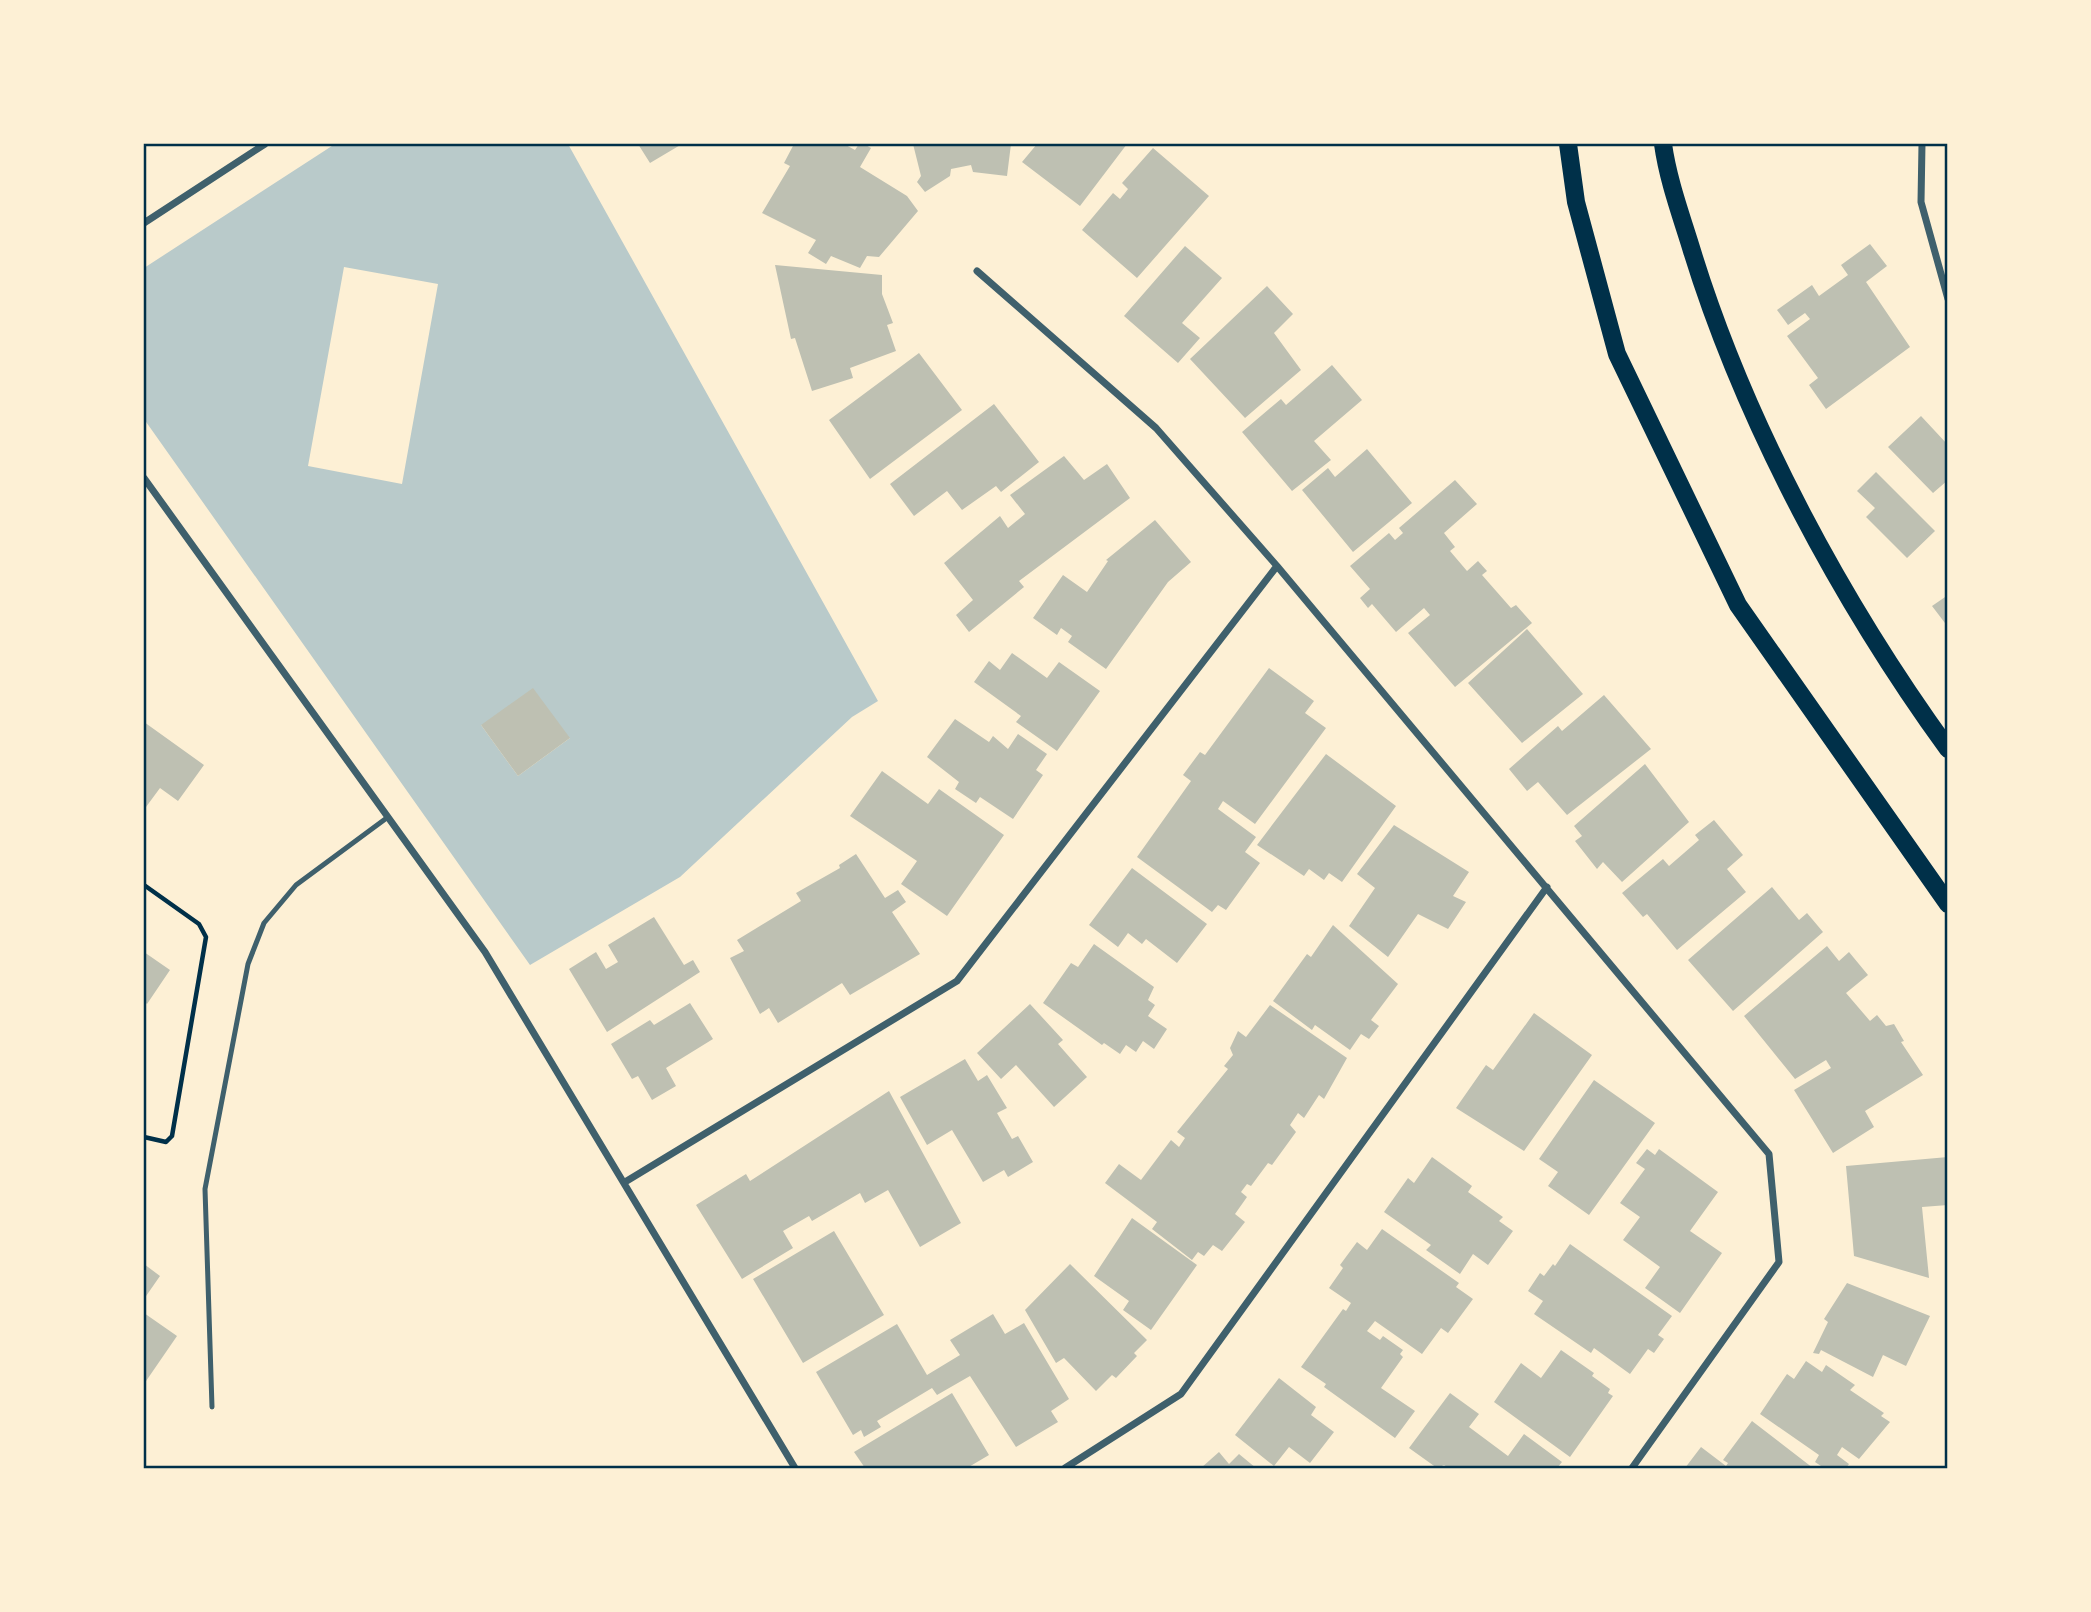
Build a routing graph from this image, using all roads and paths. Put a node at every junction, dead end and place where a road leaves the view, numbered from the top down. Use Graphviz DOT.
graph roads {
  1 [pos="265,144"];
  2 [pos="1569,144"];
  3 [pos="1662,144"];
  4 [pos="1922,144"];
  5 [pos="144,223"];
  6 [pos="976,271"];
  7 [pos="1948,299"];
  8 [pos="144,478"];
  9 [pos="1277,566"];
  10 [pos="1948,749"];
  11 [pos="388,817"];
  12 [pos="144,885"];
  13 [pos="1547,887"];
  14 [pos="1948,904"];
  15 [pos="144,1137"];
  16 [pos="625,1182"];
  17 [pos="212,1407"];
  18 [pos="795,1468"];
  19 [pos="1065,1468"];
  20 [pos="1632,1468"];
  1 -- 5 [label="street"];
  2 -- 14 [label="main road"];
  3 -- 10 [label="main road"];
  4 -- 7 [label="street"];
  6 -- 9 [label="street"];
  8 -- 11 [label="street"];
  9 -- 13 [label="street"];
  9 -- 16 [label="street"];
  11 -- 16 [label="street"];
  11 -- 17 [label="lane"];
  12 -- 15 [label="path"];
  13 -- 19 [label="street"];
  13 -- 20 [label="street"];
  16 -- 18 [label="street"];
}
